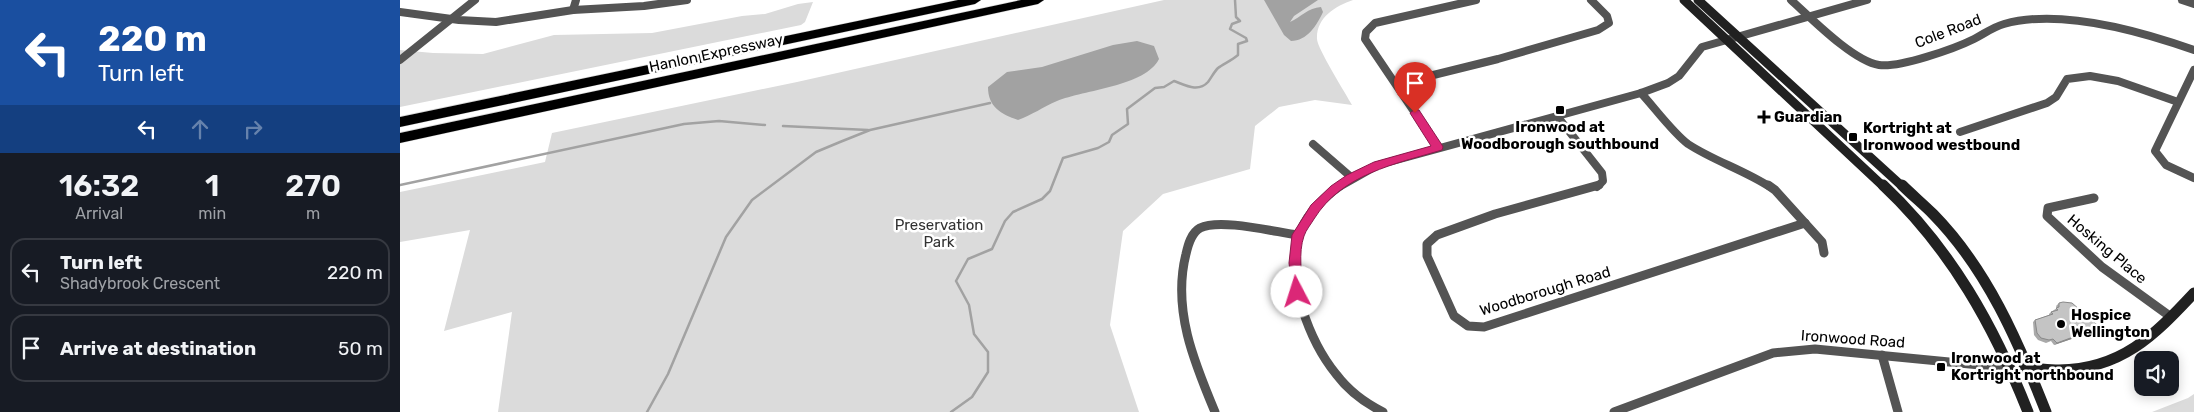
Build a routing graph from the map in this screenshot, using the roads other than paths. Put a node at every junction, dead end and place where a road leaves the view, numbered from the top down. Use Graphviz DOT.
graph roads {
  1 [pos="475,0"];
  2 [pos="576,0"];
  3 [pos="685,0"];
  4 [pos="975,0"];
  5 [pos="1038,0"];
  6 [pos="1476,0"];
  7 [pos="1590,0"];
  8 [pos="1684,0"];
  9 [pos="1698,0"];
  10 [pos="1792,0"];
  11 [pos="1867,0"];
  12 [pos="2182,0"];
  13 [pos="2194,4"];
  14 [pos="573,10"];
  15 [pos="400,12"];
  16 [pos="1810,16"];
  17 [pos="451,19"];
  18 [pos="1737,35"];
  19 [pos="1726,38"];
  20 [pos="2194,50"];
  21 [pos="400,60"];
  22 [pos="2194,70"];
  23 [pos="1396,84"];
  24 [pos="1641,93"];
  25 [pos="2178,102"];
  26 [pos="1558,116"];
  27 [pos="400,122"];
  28 [pos="1960,132"];
  29 [pos="400,138"];
  30 [pos="1313,144"];
  31 [pos="1438,147"];
  32 [pos="1351,177"];
  33 [pos="2194,178"];
  34 [pos="2094,198"];
  35 [pos="1805,223"];
  36 [pos="1298,235"];
  37 [pos="1824,253"];
  38 [pos="2194,293"];
  39 [pos="2171,317"];
  40 [pos="1882,355"];
  41 [pos="2011,368"];
  42 [pos="2028,368"];
  43 [pos="1215,412"];
  44 [pos="1383,412"];
  45 [pos="1614,412"];
  46 [pos="1898,412"];
  47 [pos="2028,412"];
  48 [pos="2046,412"];
  1 -- 17 [label="street"];
  2 -- 14 [label="street"];
  3 -- 14 [label="street"];
  4 -- 27 [label="highway, Hanlon Expressway"];
  5 -- 29 [label="highway, Hanlon Expressway"];
  6 -- 23 [label="street"];
  7 -- 23 [label="street"];
  8 -- 19 [label="street"];
  9 -- 18 [label="street"];
  10 -- 16 [label="street, Cole Road"];
  11 -- 16 [label="street"];
  12 -- 13 [label="street"];
  14 -- 17 [label="street"];
  15 -- 17 [label="street"];
  16 -- 18 [label="street"];
  16 -- 20 [label="street, Cole Road"];
  17 -- 21 [label="street"];
  18 -- 19 [label="street"];
  18 -- 42 [label="street"];
  19 -- 24 [label="street"];
  19 -- 41 [label="street"];
  22 -- 25 [label="street"];
  23 -- 31 [label="street"];
  24 -- 26 [label="street"];
  24 -- 35 [label="street"];
  25 -- 28 [label="street"];
  25 -- 33 [label="street"];
  26 -- 31 [label="street"];
  26 -- 35 [label="street, Woodborough Road"];
  30 -- 32 [label="street"];
  31 -- 32 [label="street"];
  32 -- 36 [label="street"];
  34 -- 39 [label="street, Hosking Place"];
  35 -- 37 [label="street"];
  36 -- 43 [label="street"];
  36 -- 44 [label="street"];
  38 -- 39 [label="street"];
  39 -- 42 [label="street"];
  40 -- 41 [label="street, Ironwood Road"];
  40 -- 45 [label="street, Ironwood Road"];
  40 -- 46 [label="street"];
  41 -- 42 [label="street"];
  41 -- 47 [label="street"];
  42 -- 48 [label="street"];
}
